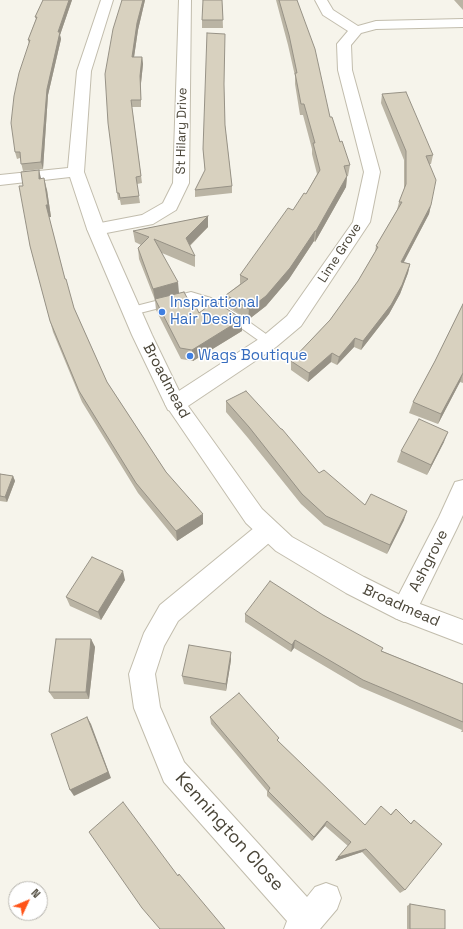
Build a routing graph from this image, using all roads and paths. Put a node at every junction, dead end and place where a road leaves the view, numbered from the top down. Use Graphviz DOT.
graph roads {
  1 [pos="107,0"];
  2 [pos="186,0"];
  3 [pos="321,0"];
  4 [pos="463,23"];
  5 [pos="356,30"];
  6 [pos="76,172"];
  7 [pos="0,180"];
  8 [pos="96,229"];
  9 [pos="132,311"];
  10 [pos="269,342"];
  11 [pos="175,404"];
  12 [pos="463,488"];
  13 [pos="268,530"];
  14 [pos="404,610"];
  15 [pos="463,632"];
  16 [pos="311,915"];
  1 -- 6 [label="street, Broadmead"];
  2 -- 8 [label="street, St Hilary Drive"];
  3 -- 5 [label="street"];
  4 -- 5 [label="street"];
  5 -- 10 [label="street, Lime Grove"];
  6 -- 7 [label="street"];
  6 -- 8 [label="street, Broadmead"];
  8 -- 9 [label="street, Broadmead"];
  9 -- 10 [label="lane"];
  9 -- 11 [label="street, Broadmead"];
  10 -- 11 [label="street, Lime Grove"];
  11 -- 13 [label="street, Broadmead"];
  12 -- 14 [label="street, Ashgrove"];
  13 -- 14 [label="street, Broadmead"];
  13 -- 16 [label="street, Kennington Close"];
  14 -- 15 [label="street, Broadmead"];
}
